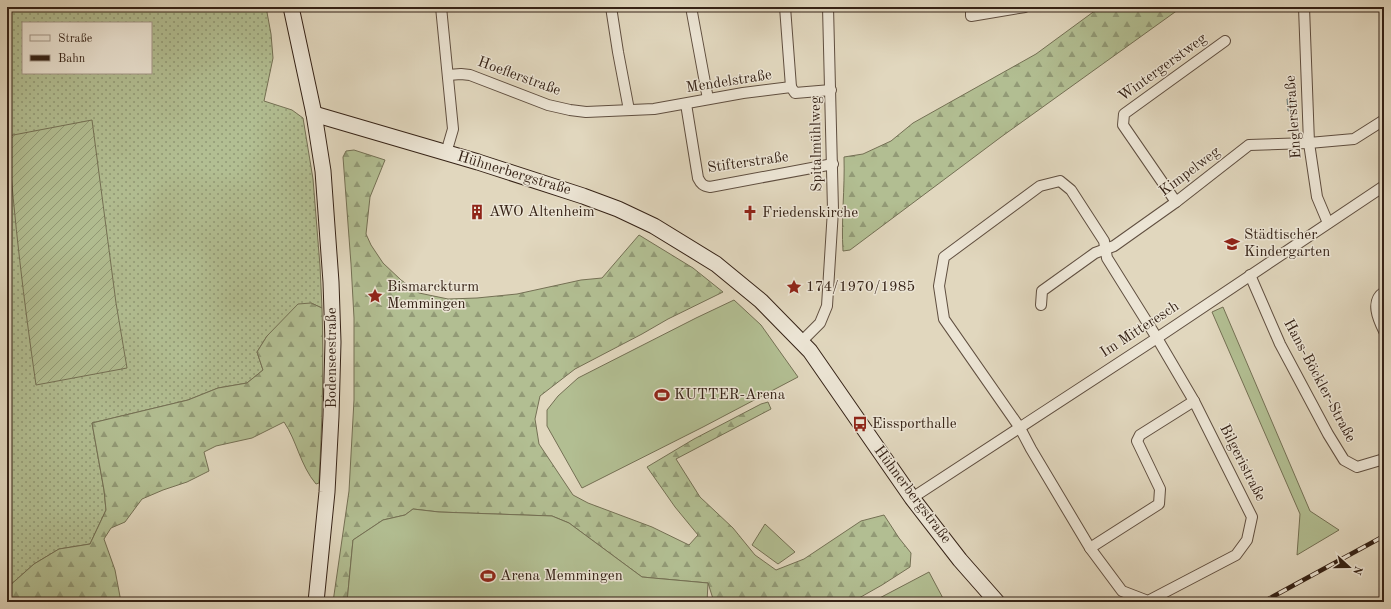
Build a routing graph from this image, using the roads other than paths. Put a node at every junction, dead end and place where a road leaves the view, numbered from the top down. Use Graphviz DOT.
graph roads {
  1 [pos="291,7"];
  2 [pos="441,7"];
  3 [pos="612,7"];
  4 [pos="691,7"];
  5 [pos="786,7"];
  6 [pos="828,7"];
  7 [pos="971,7"];
  8 [pos="1025,7"];
  9 [pos="1304,7"];
  10 [pos="1225,41"];
  11 [pos="448,75"];
  12 [pos="791,88"];
  13 [pos="831,90"];
  14 [pos="708,99"];
  15 [pos="686,104"];
  16 [pos="629,110"];
  17 [pos="314,114"];
  18 [pos="1384,120"];
  19 [pos="1309,143"];
  20 [pos="446,153"];
  21 [pos="833,164"];
  22 [pos="1384,186"];
  23 [pos="1176,202"];
  24 [pos="1328,223"];
  25 [pos="1106,249"];
  26 [pos="1250,275"];
  27 [pos="1384,292"];
  28 [pos="1041,305"];
  29 [pos="1384,331"];
  30 [pos="1157,338"];
  31 [pos="801,342"];
  32 [pos="1194,401"];
  33 [pos="1020,428"];
  34 [pos="1384,459"];
  35 [pos="912,498"];
  36 [pos="1090,548"];
  37 [pos="316,602"];
  38 [pos="997,602"];
  1 -- 17 [label="street, Bodenseestraße"];
  2 -- 11 [label="street"];
  3 -- 16 [label="street"];
  4 -- 14 [label="street"];
  5 -- 12 [label="street"];
  6 -- 13 [label="street, Spitalmühlweg"];
  7 -- 8 [label="street"];
  9 -- 19 [label="street, Englerstraße"];
  10 -- 23 [label="street, Wintergerstweg"];
  11 -- 16 [label="street, Hoeflerstraße"];
  11 -- 20 [label="street"];
  12 -- 13 [label="street, Mendelstraße"];
  12 -- 14 [label="street, Mendelstraße"];
  13 -- 21 [label="street, Spitalmühlweg"];
  14 -- 15 [label="street, Mendelstraße"];
  15 -- 16 [label="street, Mendelstraße"];
  15 -- 21 [label="street, Stifterstraße"];
  17 -- 20 [label="street, Hühnerbergstraße"];
  17 -- 37 [label="street, Bodenseestraße"];
  18 -- 19 [label="street, Kimpelweg"];
  19 -- 23 [label="street, Kimpelweg"];
  19 -- 24 [label="street, Englerstraße"];
  20 -- 31 [label="street, Hühnerbergstraße"];
  21 -- 31 [label="street, Spitalmühlweg"];
  22 -- 24 [label="street, Im Mitteresch"];
  23 -- 25 [label="street, Kimpelweg"];
  24 -- 26 [label="street, Im Mitteresch"];
  25 -- 28 [label="street, Kimpelweg"];
  25 -- 30 [label="street, Bilgeristraße"];
  25 -- 33 [label="street, Bilgeristraße"];
  26 -- 30 [label="street, Im Mitteresch"];
  26 -- 34 [label="street, Hans-Böckler-Straße"];
  27 -- 29 [label="street"];
  30 -- 32 [label="street, Bilgeristraße"];
  30 -- 33 [label="street, Im Mitteresch"];
  31 -- 35 [label="street, Hühnerbergstraße"];
  32 -- 36 [label="street"];
  32 -- 36 [label="street, Bilgeristraße"];
  33 -- 35 [label="street, Im Mitteresch"];
  33 -- 36 [label="street, Bilgeristraße"];
  35 -- 38 [label="street, Hühnerbergstraße"];
}
